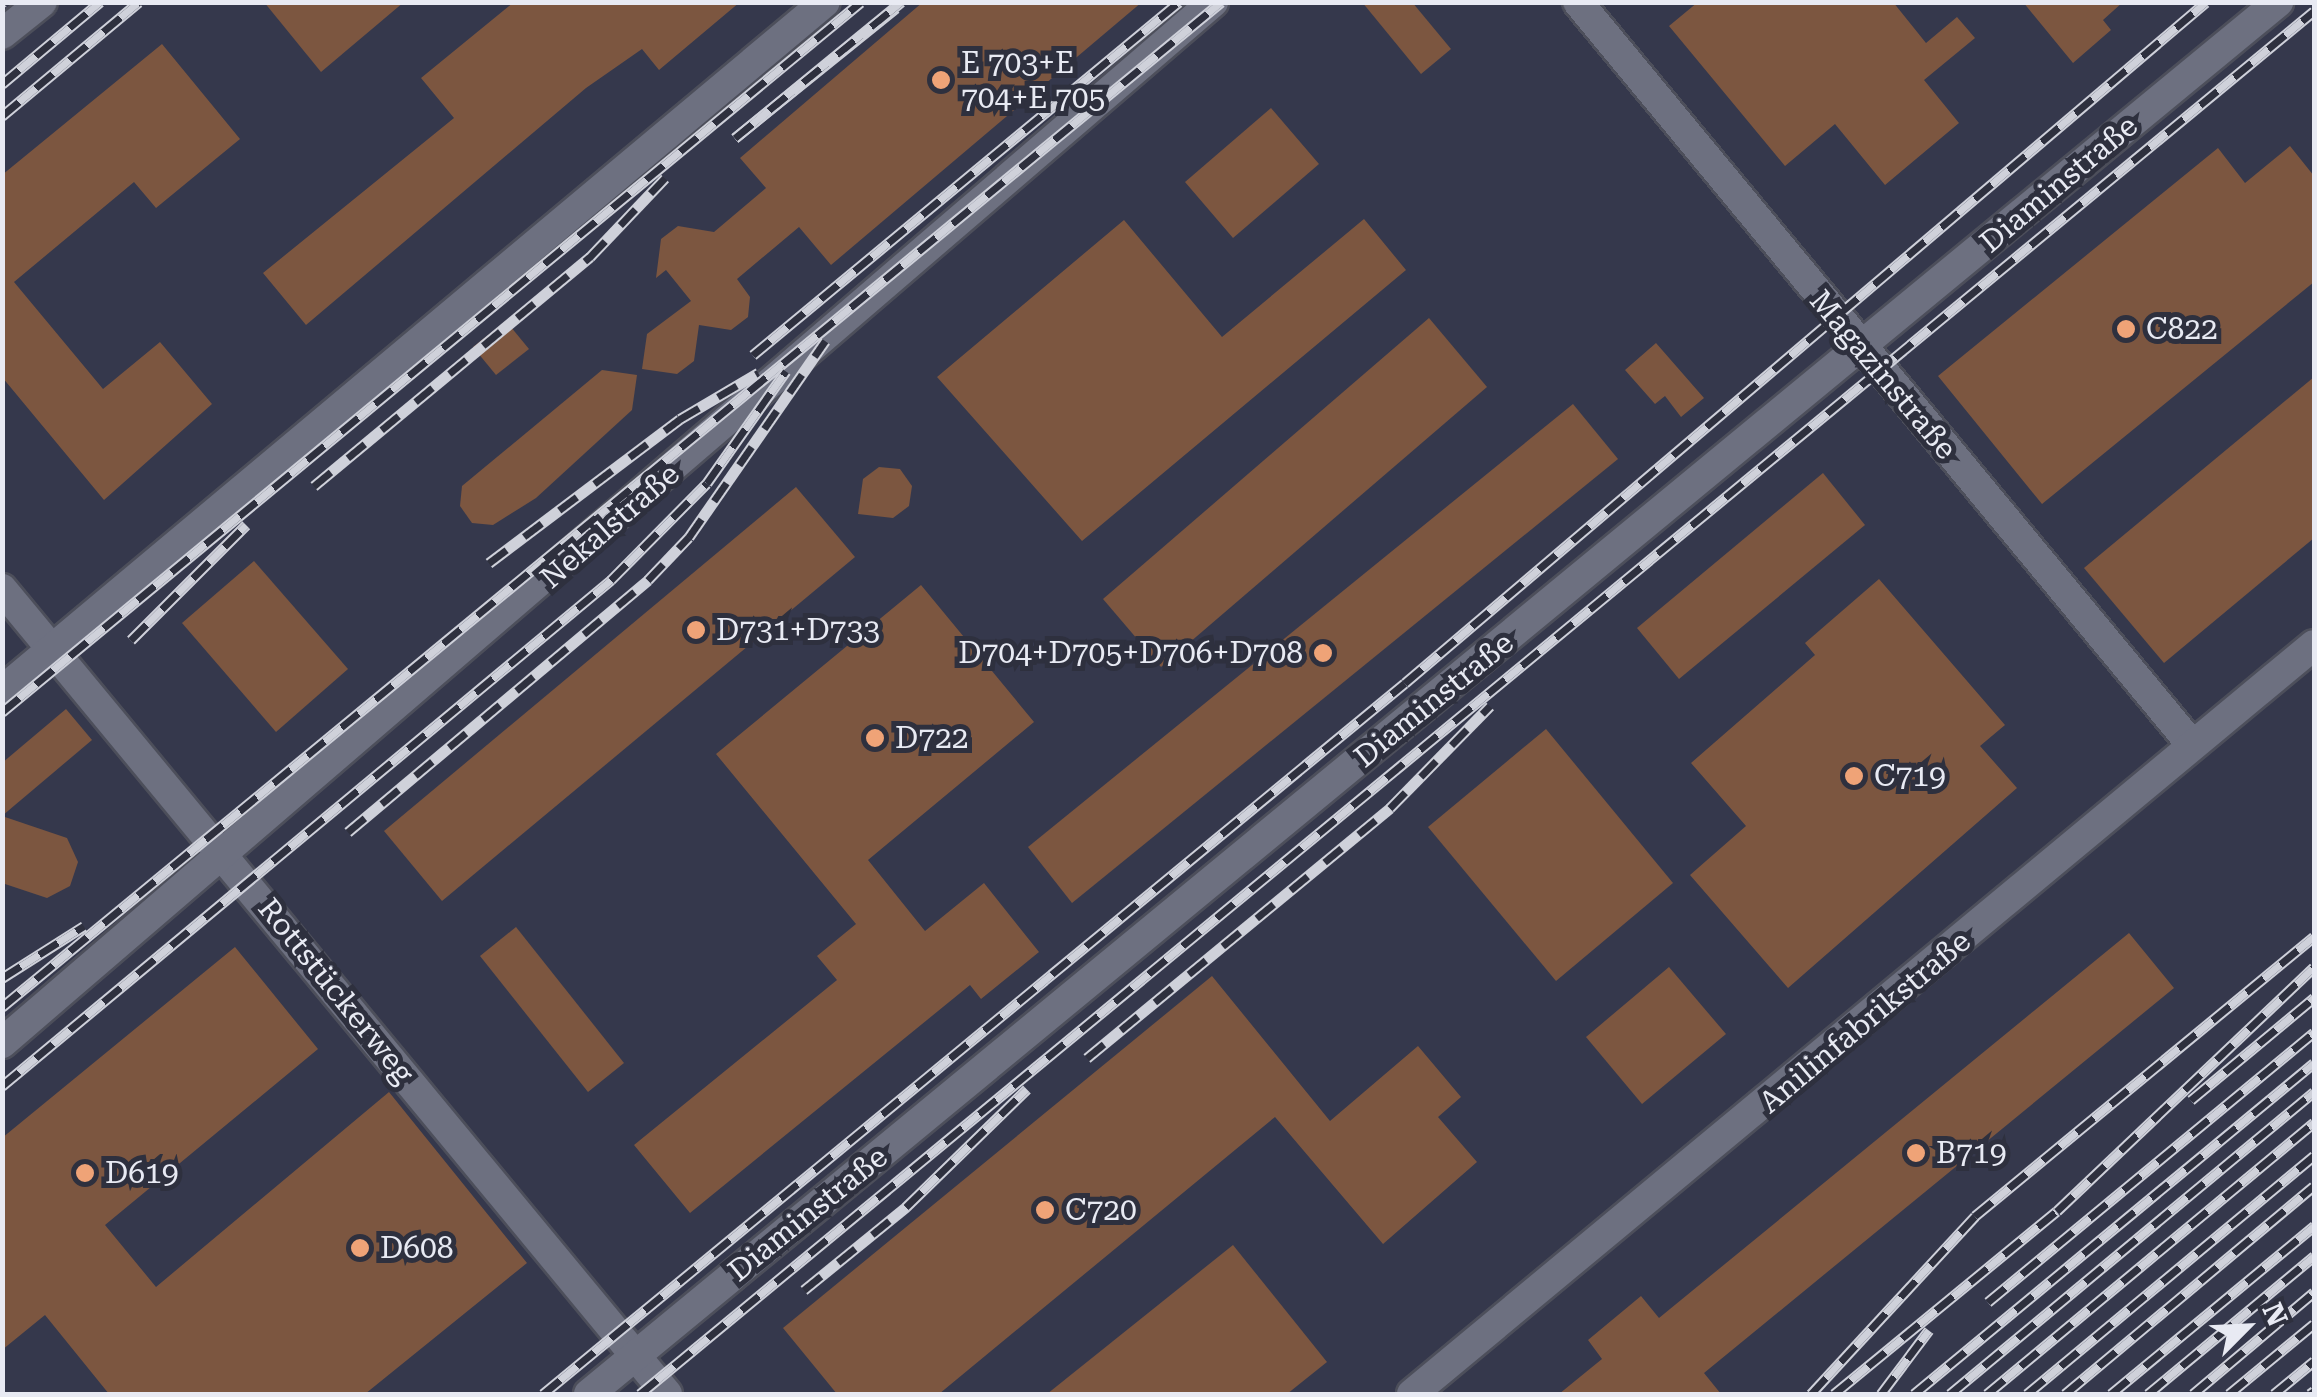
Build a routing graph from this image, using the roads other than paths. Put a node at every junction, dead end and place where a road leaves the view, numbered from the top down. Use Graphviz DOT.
graph roads {
  1 [pos="42,2"];
  2 [pos="825,2"];
  3 [pos="1214,2"];
  4 [pos="1578,2"];
  5 [pos="2278,2"];
  6 [pos="2,34"];
  7 [pos="1861,350"];
  8 [pos="2,589"];
  9 [pos="2314,645"];
  10 [pos="52,650"];
  11 [pos="2,691"];
  12 [pos="2192,745"];
  13 [pos="227,858"];
  14 [pos="2,1043"];
  15 [pos="635,1356"];
  16 [pos="588,1394"];
  17 [pos="667,1394"];
  18 [pos="1412,1394"];
  1 -- 6 [label="street"];
  2 -- 10 [label="street"];
  3 -- 13 [label="street, Nekalstraße"];
  4 -- 7 [label="street, Magazinstraße"];
  5 -- 7 [label="street, Diaminstraße"];
  7 -- 12 [label="street, Magazinstraße"];
  7 -- 15 [label="street, Diaminstraße"];
  8 -- 10 [label="street, Rottstückerweg"];
  9 -- 12 [label="street, Anilinfabrikstraße"];
  10 -- 11 [label="street"];
  10 -- 13 [label="street, Rottstückerweg"];
  12 -- 18 [label="street, Anilinfabrikstraße"];
  13 -- 14 [label="street, Nekalstraße"];
  13 -- 15 [label="street, Rottstückerweg"];
  15 -- 16 [label="street, Diaminstraße"];
  15 -- 17 [label="street, Rottstückerweg"];
}
